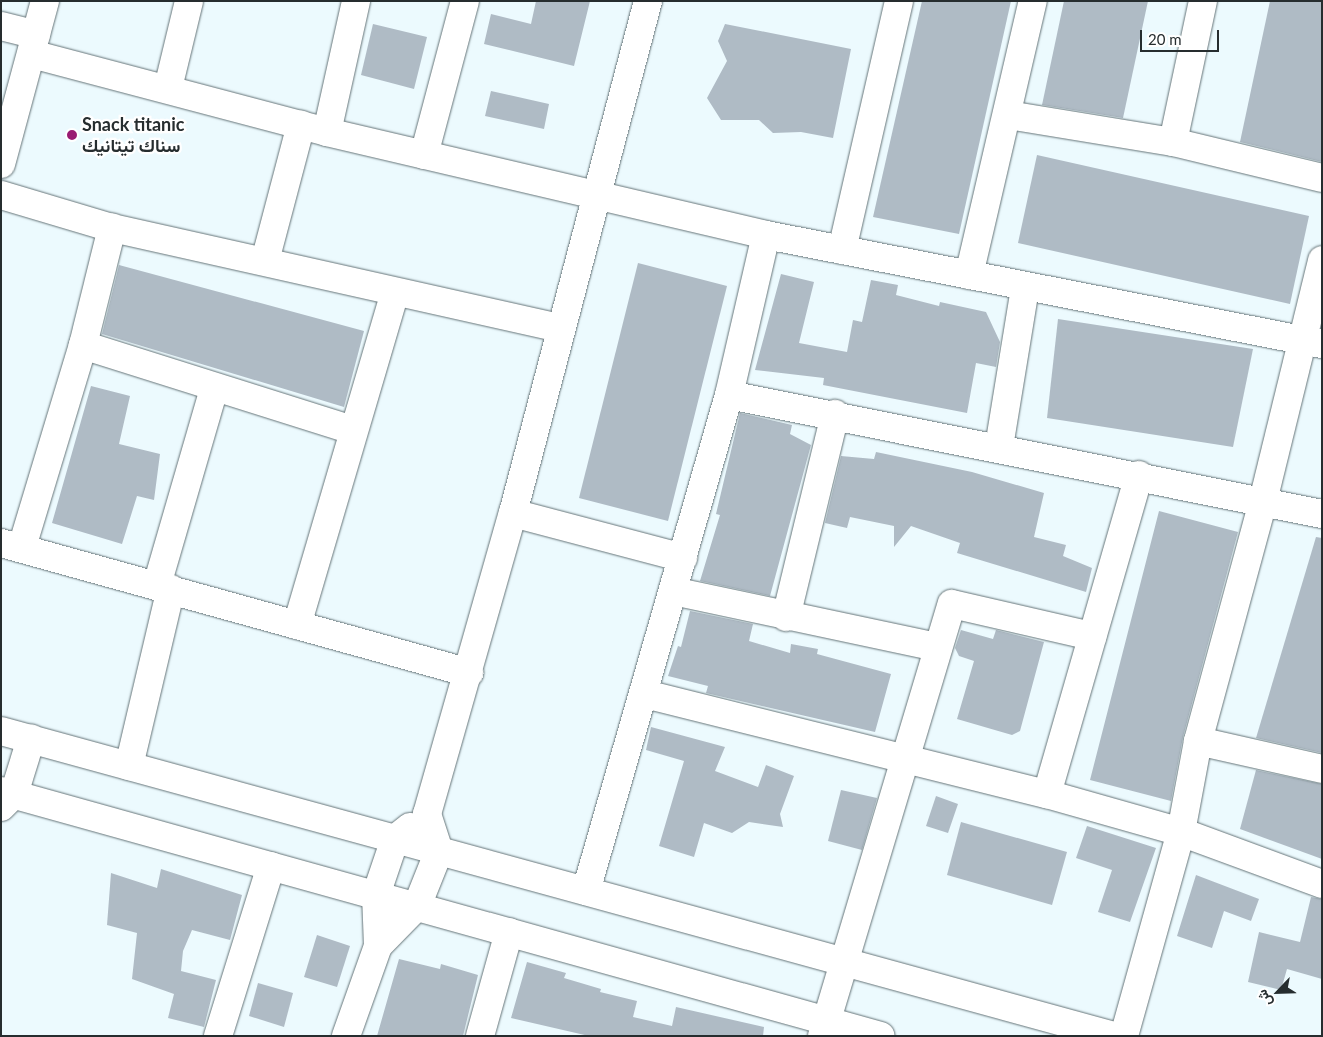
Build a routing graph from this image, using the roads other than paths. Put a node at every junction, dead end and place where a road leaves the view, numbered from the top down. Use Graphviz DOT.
graph roads {
  1 [pos="45,1"];
  2 [pos="189,1"];
  3 [pos="356,1"];
  4 [pos="465,1"];
  5 [pos="648,1"];
  6 [pos="899,1"];
  7 [pos="1033,1"];
  8 [pos="1204,1"];
  9 [pos="1,26"];
  10 [pos="34,45"];
  11 [pos="168,88"];
  12 [pos="1008,114"];
  13 [pos="314,128"];
  14 [pos="1173,142"];
  15 [pos="424,155"];
  16 [pos="1,164"];
  17 [pos="1322,178"];
  18 [pos="595,194"];
  19 [pos="1,195"];
  20 [pos="112,228"];
  21 [pos="766,235"];
  22 [pos="842,250"];
  23 [pos="1322,260"];
  24 [pos="265,261"];
  25 [pos="969,275"];
  26 [pos="1025,288"];
  27 [pos="395,292"];
  28 [pos="561,328"];
  29 [pos="1312,342"];
  30 [pos="83,345"];
  31 [pos="214,389"];
  32 [pos="730,395"];
  33 [pos="834,414"];
  34 [pos="353,430"];
  35 [pos="999,447"];
  36 [pos="1139,475"];
  37 [pos="1263,501"];
  38 [pos="513,513"];
  39 [pos="1322,514"];
  40 [pos="12,545"];
  41 [pos="683,558"];
  42 [pos="164,587"];
  43 [pos="673,592"];
  44 [pos="786,617"];
  45 [pos="297,624"];
  46 [pos="1092,636"];
  47 [pos="937,647"];
  48 [pos="469,673"];
  49 [pos="646,694"];
  50 [pos="1,731"];
  51 [pos="31,739"];
  52 [pos="1198,741"];
  53 [pos="907,761"];
  54 [pos="129,766"];
  55 [pos="1322,769"];
  56 [pos="1047,794"];
  57 [pos="5,797"];
  58 [pos="427,814"];
  59 [pos="1181,832"];
  60 [pos="395,839"];
  61 [pos="439,851"];
  62 [pos="271,866"];
  63 [pos="1322,884"];
  64 [pos="586,891"];
  65 [pos="376,895"];
  66 [pos="416,906"];
  67 [pos="509,932"];
  68 [pos="378,946"];
  69 [pos="844,962"];
  70 [pos="823,1028"];
  71 [pos="218,1036"];
  72 [pos="346,1036"];
  73 [pos="480,1036"];
  74 [pos="881,1036"];
  75 [pos="1114,1036"];
  76 [pos="1124,1036"];
  1 -- 10 [label="street"];
  2 -- 11 [label="street"];
  3 -- 13 [label="street"];
  4 -- 15 [label="street"];
  5 -- 18 [label="street"];
  6 -- 22 [label="street"];
  7 -- 12 [label="street"];
  8 -- 14 [label="street"];
  9 -- 10 [label="street"];
  10 -- 11 [label="street"];
  10 -- 16 [label="street"];
  11 -- 13 [label="street"];
  12 -- 14 [label="street"];
  12 -- 25 [label="street"];
  13 -- 15 [label="street"];
  13 -- 24 [label="street"];
  14 -- 17 [label="street"];
  15 -- 18 [label="street"];
  18 -- 21 [label="street"];
  18 -- 28 [label="street"];
  19 -- 20 [label="street"];
  20 -- 24 [label="street"];
  20 -- 30 [label="street"];
  21 -- 22 [label="street"];
  21 -- 32 [label="street"];
  22 -- 25 [label="street"];
  23 -- 29 [label="street"];
  24 -- 27 [label="street"];
  25 -- 26 [label="street"];
  26 -- 29 [label="street"];
  26 -- 35 [label="street"];
  27 -- 28 [label="street"];
  27 -- 34 [label="street"];
  28 -- 38 [label="street"];
  29 -- 37 [label="street"];
  30 -- 31 [label="street"];
  30 -- 40 [label="street"];
  31 -- 34 [label="street"];
  31 -- 42 [label="street"];
  32 -- 33 [label="street"];
  32 -- 41 [label="street"];
  33 -- 35 [label="street"];
  33 -- 44 [label="street"];
  34 -- 45 [label="street"];
  35 -- 36 [label="street"];
  36 -- 37 [label="street"];
  36 -- 46 [label="street"];
  37 -- 39 [label="street"];
  37 -- 52 [label="street"];
  38 -- 41 [label="street"];
  38 -- 48 [label="street"];
  40 -- 42 [label="street"];
  41 -- 43 [label="street"];
  42 -- 45 [label="street"];
  42 -- 54 [label="street"];
  43 -- 44 [label="street"];
  43 -- 49 [label="street"];
  44 -- 47 [label="street"];
  45 -- 48 [label="street"];
  46 -- 47 [label="street"];
  46 -- 56 [label="street"];
  47 -- 53 [label="street"];
  48 -- 58 [label="street"];
  49 -- 53 [label="street"];
  49 -- 64 [label="street"];
  50 -- 51 [label="street"];
  51 -- 54 [label="street"];
  51 -- 57 [label="street"];
  52 -- 55 [label="street"];
  52 -- 59 [label="street"];
  53 -- 56 [label="street"];
  53 -- 69 [label="street"];
  54 -- 60 [label="street"];
  56 -- 59 [label="street"];
  57 -- 62 [label="street"];
  58 -- 60 [label="street"];
  58 -- 61 [label="street"];
  59 -- 63 [label="street"];
  59 -- 76 [label="street"];
  60 -- 61 [label="street"];
  60 -- 65 [label="street"];
  61 -- 64 [label="street"];
  61 -- 66 [label="street"];
  62 -- 65 [label="street"];
  62 -- 71 [label="street"];
  64 -- 69 [label="street"];
  65 -- 66 [label="street"];
  65 -- 68 [label="street"];
  66 -- 67 [label="street"];
  66 -- 68 [label="street"];
  67 -- 70 [label="street"];
  67 -- 73 [label="street"];
  68 -- 72 [label="street"];
  69 -- 70 [label="street"];
  69 -- 75 [label="street"];
  70 -- 74 [label="street"];
}
